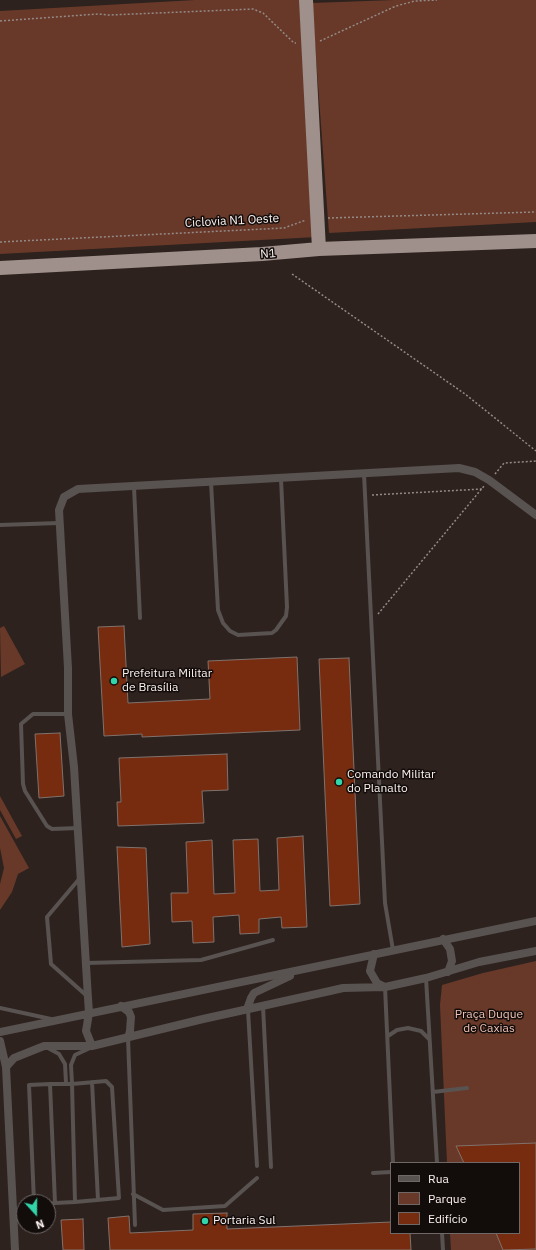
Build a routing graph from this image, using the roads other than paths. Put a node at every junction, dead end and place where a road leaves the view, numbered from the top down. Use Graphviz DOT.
graph roads {
  1 [pos="306,0"];
  2 [pos="536,241"];
  3 [pos="319,249"];
  4 [pos="0,268"];
  5 [pos="364,474"];
  6 [pos="281,479"];
  7 [pos="211,482"];
  8 [pos="134,487"];
  9 [pos="536,515"];
  10 [pos="59,523"];
  11 [pos="0,526"];
  12 [pos="140,618"];
  13 [pos="68,714"];
  14 [pos="78,828"];
  15 [pos="81,878"];
  16 [pos="536,921"];
  17 [pos="443,939"];
  18 [pos="273,940"];
  19 [pos="393,950"];
  20 [pos="536,951"];
  21 [pos="374,954"];
  22 [pos="86,963"];
  23 [pos="305,969"];
  24 [pos="448,972"];
  25 [pos="426,978"];
  26 [pos="385,987"];
  27 [pos="88,998"];
  28 [pos="121,1006"];
  29 [pos="263,1006"];
  30 [pos="0,1008"];
  31 [pos="248,1009"];
  32 [pos="89,1013"];
  33 [pos="55,1020"];
  34 [pos="0,1032"];
  35 [pos="388,1036"];
  36 [pos="128,1038"];
  37 [pos="429,1039"];
  38 [pos="0,1041"];
  39 [pos="44,1046"];
  40 [pos="92,1046"];
  41 [pos="6,1067"];
  42 [pos="3,1077"];
  43 [pos="92,1082"];
  44 [pos="66,1083"];
  45 [pos="50,1084"];
  46 [pos="72,1084"];
  47 [pos="467,1088"];
  48 [pos="433,1092"];
  49 [pos="393,1162"];
  50 [pos="437,1162"];
  51 [pos="257,1166"];
  52 [pos="271,1167"];
  53 [pos="390,1172"];
  54 [pos="373,1173"];
  55 [pos="257,1178"];
  56 [pos="34,1194"];
  57 [pos="55,1194"];
  58 [pos="133,1194"];
  59 [pos="98,1200"];
  60 [pos="75,1202"];
  61 [pos="56,1203"];
  62 [pos="135,1225"];
  63 [pos="442,1234"];
  64 [pos="15,1250"];
  65 [pos="443,1250"];
  1 -- 3 [label="highway"];
  2 -- 3 [label="highway, N1"];
  3 -- 4 [label="highway, N1"];
  5 -- 6 [label="street"];
  5 -- 9 [label="street"];
  5 -- 19 [label="lane"];
  6 -- 7 [label="street"];
  6 -- 7 [label="lane"];
  7 -- 8 [label="street"];
  8 -- 10 [label="street"];
  8 -- 12 [label="lane"];
  10 -- 11 [label="lane"];
  10 -- 13 [label="street"];
  13 -- 14 [label="street"];
  13 -- 14 [label="lane"];
  14 -- 15 [label="street"];
  15 -- 22 [label="street"];
  15 -- 27 [label="lane"];
  16 -- 17 [label="street"];
  17 -- 19 [label="street"];
  17 -- 24 [label="street"];
  18 -- 22 [label="lane"];
  19 -- 21 [label="street"];
  20 -- 24 [label="street"];
  21 -- 23 [label="street"];
  21 -- 26 [label="street"];
  22 -- 27 [label="street"];
  23 -- 28 [label="street"];
  23 -- 31 [label="street"];
  24 -- 25 [label="street"];
  25 -- 26 [label="street"];
  25 -- 37 [label="lane"];
  26 -- 29 [label="street"];
  26 -- 35 [label="lane"];
  27 -- 32 [label="street"];
  28 -- 32 [label="street"];
  28 -- 36 [label="street"];
  29 -- 31 [label="street"];
  29 -- 52 [label="lane"];
  30 -- 33 [label="lane"];
  31 -- 36 [label="street"];
  31 -- 51 [label="lane"];
  32 -- 33 [label="street"];
  32 -- 40 [label="street"];
  33 -- 34 [label="street"];
  35 -- 37 [label="lane"];
  35 -- 49 [label="lane"];
  36 -- 40 [label="street"];
  36 -- 58 [label="lane"];
  37 -- 48 [label="lane"];
  38 -- 41 [label="street"];
  39 -- 40 [label="street"];
  39 -- 41 [label="street"];
  39 -- 44 [label="lane"];
  40 -- 46 [label="lane"];
  41 -- 42 [label="street"];
  42 -- 64 [label="street"];
  43 -- 46 [label="lane"];
  43 -- 59 [label="lane"];
  43 -- 59 [label="lane"];
  44 -- 45 [label="lane"];
  44 -- 46 [label="lane"];
  45 -- 56 [label="lane"];
  45 -- 57 [label="lane"];
  46 -- 60 [label="lane"];
  47 -- 48 [label="lane"];
  48 -- 50 [label="lane"];
  53 -- 54 [label="lane"];
  55 -- 58 [label="lane"];
  58 -- 62 [label="lane"];
  59 -- 60 [label="lane"];
  60 -- 61 [label="lane"];
  63 -- 65 [label="lane"];
}
